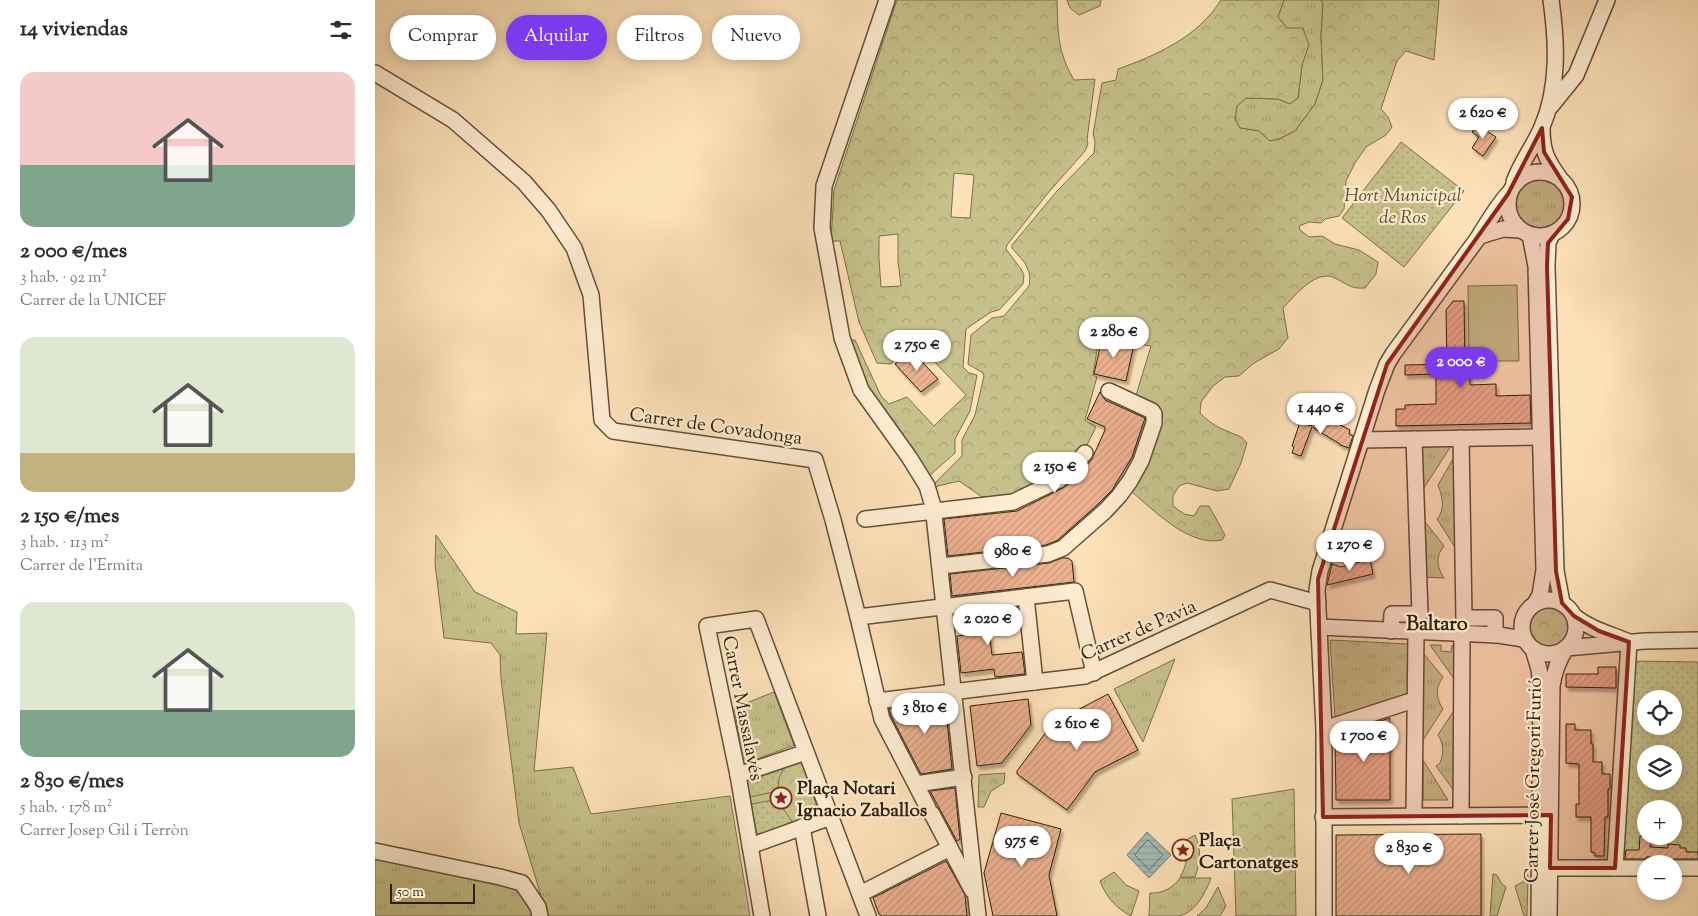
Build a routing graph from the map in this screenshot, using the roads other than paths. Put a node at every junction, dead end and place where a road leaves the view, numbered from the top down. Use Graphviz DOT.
graph roads {
  1 [pos="887,0"];
  2 [pos="1551,0"];
  3 [pos="1607,0"];
  4 [pos="1555,55"];
  5 [pos="1577,66"];
  6 [pos="375,73"];
  7 [pos="1553,83"];
  8 [pos="1547,111"];
  9 [pos="1542,128"];
  10 [pos="1560,178"];
  11 [pos="1510,190"];
  12 [pos="1525,232"];
  13 [pos="1551,234"];
  14 [pos="1480,236"];
  15 [pos="1109,391"];
  16 [pos="1541,437"];
  17 [pos="1461,438"];
  18 [pos="1414,439"];
  19 [pos="1361,440"];
  20 [pos="1085,453"];
  21 [pos="933,512"];
  22 [pos="865,519"];
  23 [pos="941,566"];
  24 [pos="1025,598"];
  25 [pos="1536,602"];
  26 [pos="1562,602"];
  27 [pos="1318,604"];
  28 [pos="945,607"];
  29 [pos="1574,616"];
  30 [pos="858,617"];
  31 [pos="1522,622"];
  32 [pos="1319,627"];
  33 [pos="1391,631"];
  34 [pos="1416,632"];
  35 [pos="1462,634"];
  36 [pos="1496,635"];
  37 [pos="1698,640"];
  38 [pos="1622,643"];
  39 [pos="1528,644"];
  40 [pos="1566,648"];
  41 [pos="1094,673"];
  42 [pos="1035,682"];
  43 [pos="954,692"];
  44 [pos="877,700"];
  45 [pos="1414,700"];
  46 [pos="1324,728"];
  47 [pos="806,752"];
  48 [pos="737,775"];
  49 [pos="964,777"];
  50 [pos="916,784"];
  51 [pos="1540,815"];
  52 [pos="1414,816"];
  53 [pos="1461,816"];
  54 [pos="831,817"];
  55 [pos="1323,817"];
  56 [pos="802,827"];
  57 [pos="750,846"];
  58 [pos="950,848"];
  59 [pos="375,851"];
  60 [pos="1550,868"];
  61 [pos="1615,868"];
  62 [pos="1637,868"];
  63 [pos="1682,868"];
  64 [pos="1698,868"];
  65 [pos="860,894"];
  66 [pos="977,900"];
  67 [pos="540,916"];
  68 [pos="762,916"];
  69 [pos="818,916"];
  70 [pos="868,916"];
  71 [pos="978,916"];
  72 [pos="1324,916"];
  73 [pos="1539,916"];
  74 [pos="1549,916"];
  1 -- 21 [label="street"];
  2 -- 4 [label="street"];
  3 -- 5 [label="street"];
  4 -- 5 [label="street"];
  4 -- 7 [label="street"];
  5 -- 7 [label="street"];
  5 -- 8 [label="street"];
  6 -- 30 [label="street, Carrer de Covadonga"];
  7 -- 8 [label="street"];
  8 -- 9 [label="street"];
  9 -- 10 [label="street"];
  9 -- 11 [label="street"];
  10 -- 11 [label="street"];
  10 -- 13 [label="street"];
  11 -- 12 [label="street"];
  11 -- 14 [label="street"];
  12 -- 13 [label="street"];
  12 -- 14 [label="street"];
  12 -- 16 [label="street"];
  13 -- 26 [label="street"];
  14 -- 19 [label="street"];
  15 -- 23 [label="street"];
  16 -- 17 [label="street"];
  16 -- 25 [label="street"];
  17 -- 18 [label="street"];
  17 -- 36 [label="street"];
  18 -- 19 [label="street"];
  18 -- 33 [label="street"];
  19 -- 27 [label="street"];
  20 -- 21 [label="street"];
  21 -- 22 [label="street"];
  21 -- 23 [label="street"];
  23 -- 28 [label="street"];
  24 -- 28 [label="street"];
  24 -- 41 [label="street"];
  24 -- 42 [label="street"];
  25 -- 26 [label="street"];
  25 -- 31 [label="street"];
  26 -- 29 [label="street"];
  27 -- 32 [label="street"];
  27 -- 41 [label="street, Carrer de Pavia"];
  28 -- 30 [label="street"];
  28 -- 43 [label="street"];
  29 -- 38 [label="street"];
  29 -- 40 [label="street"];
  30 -- 44 [label="street, Carrer de Covadonga"];
  31 -- 36 [label="street"];
  31 -- 39 [label="street"];
  32 -- 33 [label="street"];
  32 -- 46 [label="street"];
  33 -- 34 [label="street"];
  34 -- 35 [label="street"];
  34 -- 45 [label="street"];
  35 -- 36 [label="street"];
  35 -- 53 [label="street"];
  36 -- 39 [label="street"];
  37 -- 38 [label="street"];
  38 -- 40 [label="street"];
  38 -- 61 [label="street"];
  39 -- 40 [label="street"];
  39 -- 51 [label="street, Carrer José Gregori Furió"];
  40 -- 60 [label="street, Carrer José Gregori Furió"];
  41 -- 42 [label="street, Carrer de Pavia"];
  42 -- 43 [label="street, Carrer de Pavia"];
  43 -- 44 [label="street, Carrer de Pavia"];
  43 -- 49 [label="street"];
  44 -- 50 [label="street, Carrer de Covadonga"];
  45 -- 46 [label="street"];
  45 -- 52 [label="street"];
  46 -- 55 [label="street"];
  47 -- 48 [label="street"];
  47 -- 48 [label="street, Carrer Massalavés"];
  47 -- 54 [label="street"];
  48 -- 57 [label="street, Carrer Massalavés"];
  49 -- 50 [label="street"];
  49 -- 66 [label="street"];
  50 -- 58 [label="street, Carrer de Covadonga"];
  51 -- 53 [label="street"];
  51 -- 73 [label="street, Carrer José Gregori Furió"];
  52 -- 53 [label="street"];
  52 -- 55 [label="street"];
  54 -- 56 [label="street"];
  54 -- 65 [label="street"];
  55 -- 72 [label="street"];
  56 -- 57 [label="street"];
  56 -- 69 [label="street"];
  57 -- 68 [label="street, Carrer Massalavés"];
  58 -- 65 [label="street"];
  58 -- 66 [label="street, Carrer de Covadonga"];
  59 -- 67 [label="street"];
  60 -- 61 [label="street"];
  60 -- 74 [label="street, Carrer José Gregori Furió"];
  61 -- 62 [label="street"];
  63 -- 64 [label="street"];
  65 -- 70 [label="street"];
  66 -- 71 [label="street"];
}
